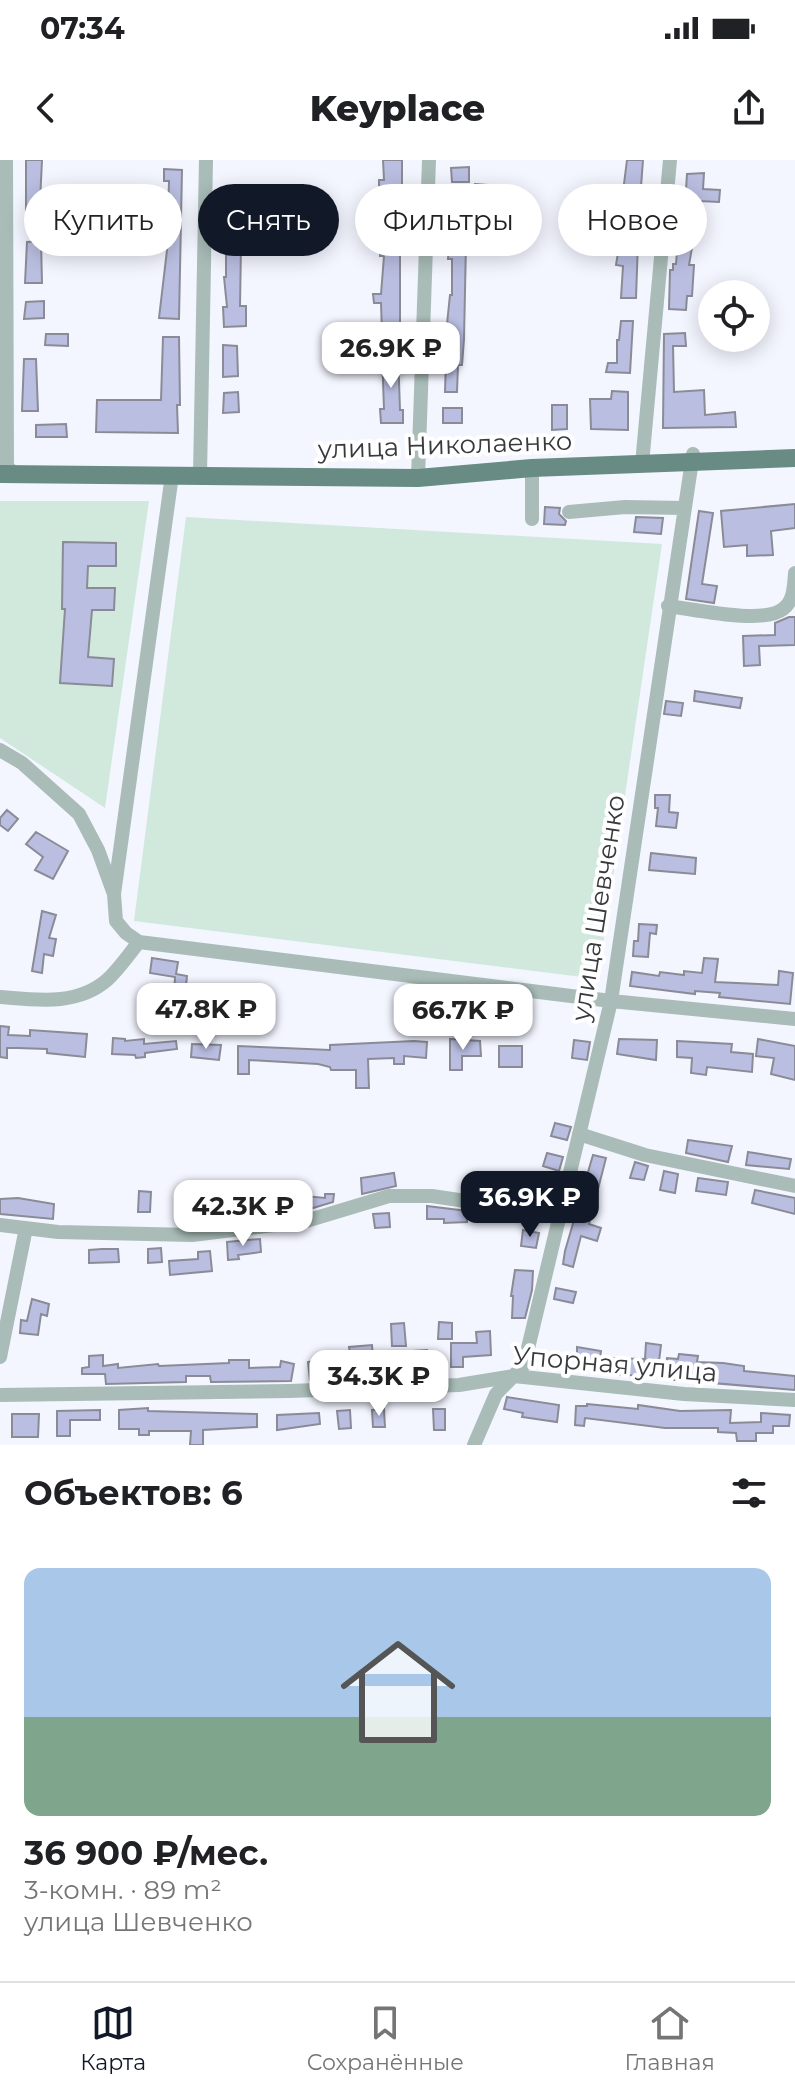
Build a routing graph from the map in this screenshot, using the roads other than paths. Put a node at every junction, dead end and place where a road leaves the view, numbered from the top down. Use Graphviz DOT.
graph roads {
  1 [pos="6,160"];
  2 [pos="206,160"];
  3 [pos="429,160"];
  4 [pos="670,160"];
  5 [pos="795,450"];
  6 [pos="692,458"];
  7 [pos="795,458"];
  8 [pos="642,460"];
  9 [pos="532,468"];
  10 [pos="5,470"];
  11 [pos="200,472"];
  12 [pos="417,472"];
  13 [pos="172,475"];
  14 [pos="684,508"];
  15 [pos="569,512"];
  16 [pos="532,519"];
  17 [pos="795,573"];
  18 [pos="668,606"];
  19 [pos="0,750"];
  20 [pos="114,894"];
  21 [pos="139,942"];
  22 [pos="0,997"];
  23 [pos="611,1001"];
  24 [pos="795,1019"];
  25 [pos="579,1134"];
  26 [pos="795,1186"];
  27 [pos="560,1215"];
  28 [pos="0,1225"];
  29 [pos="26,1228"];
  30 [pos="0,1357"];
  31 [pos="514,1376"];
  32 [pos="0,1395"];
  33 [pos="795,1400"];
  34 [pos="474,1445"];
  1 -- 10 [label="street"];
  2 -- 11 [label="street"];
  3 -- 12 [label="street"];
  4 -- 8 [label="street"];
  5 -- 6 [label="main road, улица Николаенко"];
  6 -- 7 [label="main road, улица Николаенко"];
  6 -- 8 [label="main road, улица Николаенко"];
  6 -- 14 [label="street, улица Шевченко"];
  8 -- 9 [label="main road, улица Николаенко"];
  8 -- 12 [label="main road, улица Николаенко"];
  9 -- 12 [label="main road, улица Николаенко"];
  9 -- 16 [label="street"];
  10 -- 11 [label="main road, улица Николаенко"];
  10 -- 13 [label="main road, улица Николаенко"];
  11 -- 12 [label="main road, улица Николаенко"];
  11 -- 13 [label="main road, улица Николаенко"];
  13 -- 20 [label="street"];
  14 -- 15 [label="street"];
  14 -- 18 [label="street, улица Шевченко"];
  17 -- 18 [label="street"];
  18 -- 23 [label="street, улица Шевченко"];
  19 -- 20 [label="street"];
  20 -- 21 [label="street"];
  21 -- 22 [label="street"];
  21 -- 23 [label="street"];
  23 -- 24 [label="street"];
  23 -- 25 [label="street, улица Шевченко"];
  25 -- 26 [label="street"];
  25 -- 27 [label="street, улица Шевченко"];
  27 -- 29 [label="street"];
  27 -- 31 [label="street, улица Шевченко"];
  28 -- 29 [label="street"];
  29 -- 30 [label="street"];
  31 -- 32 [label="street, Упорная улица"];
  31 -- 33 [label="street, Упорная улица"];
  31 -- 34 [label="street, улица Шевченко"];
}
